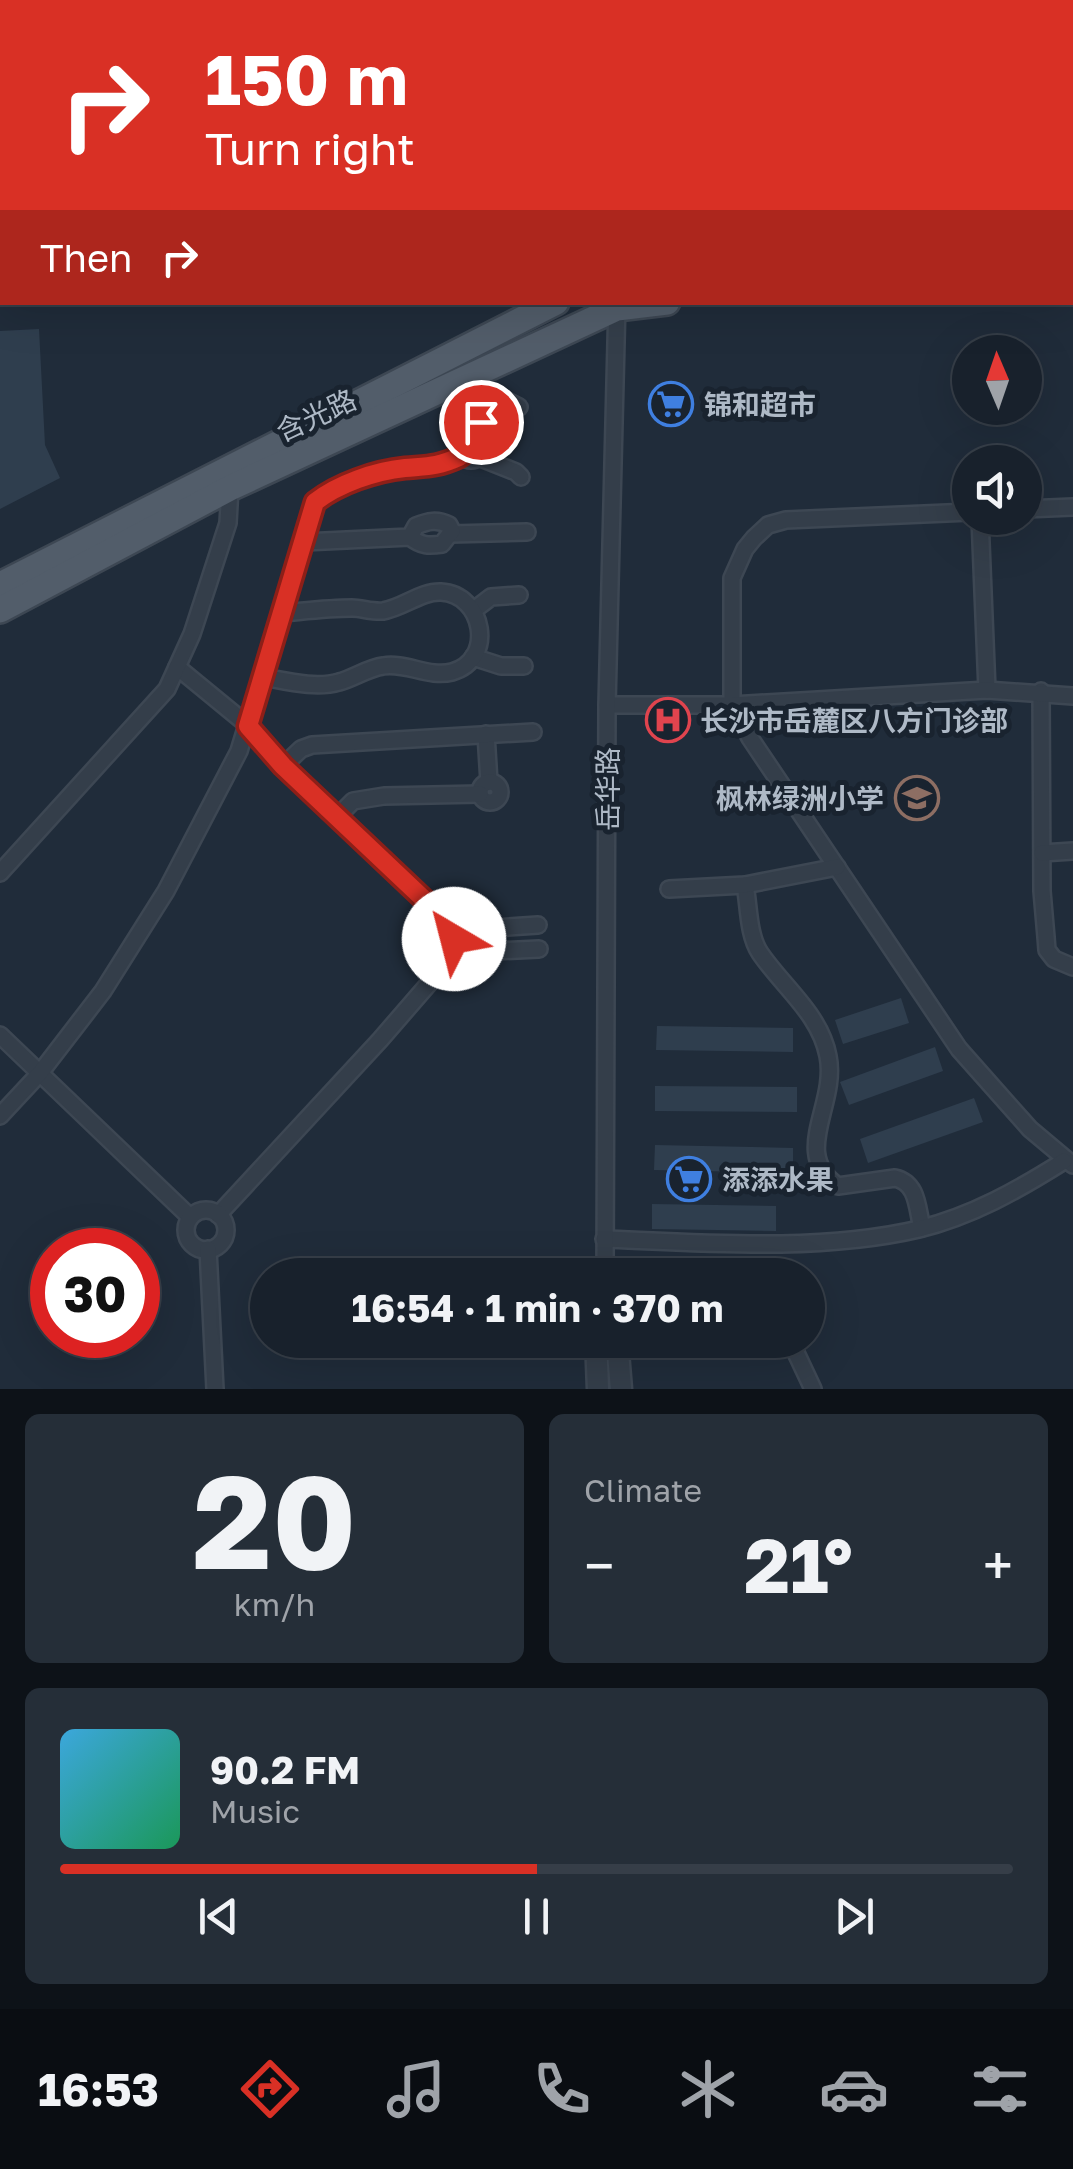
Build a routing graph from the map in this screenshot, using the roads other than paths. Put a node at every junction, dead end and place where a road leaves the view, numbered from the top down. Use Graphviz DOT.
graph roads {
  1 [pos="550,305"];
  2 [pos="617,306"];
  3 [pos="519,408"];
  4 [pos="472,451"];
  5 [pos="521,477"];
  6 [pos="230,488"];
  7 [pos="1073,507"];
  8 [pos="1042,509"];
  9 [pos="952,513"];
  10 [pos="527,532"];
  11 [pos="981,535"];
  12 [pos="304,542"];
  13 [pos="0,585"];
  14 [pos="519,595"];
  15 [pos="0,610"];
  16 [pos="474,610"];
  17 [pos="282,613"];
  18 [pos="473,657"];
  19 [pos="524,666"];
  20 [pos="177,667"];
  21 [pos="263,677"];
  22 [pos="987,690"];
  23 [pos="1041,691"];
  24 [pos="1073,696"];
  25 [pos="608,705"];
  26 [pos="732,705"];
  27 [pos="248,726"];
  28 [pos="533,732"];
  29 [pos="486,734"];
  30 [pos="283,766"];
  31 [pos="337,817"];
  32 [pos="1073,850"];
  33 [pos="1042,852"];
  34 [pos="837,867"];
  35 [pos="0,874"];
  36 [pos="746,885"];
  37 [pos="668,889"];
  38 [pos="538,925"];
  39 [pos="452,931"];
  40 [pos="539,949"];
  41 [pos="452,953"];
  42 [pos="1073,968"];
  43 [pos="0,1036"];
  44 [pos="40,1074"];
  45 [pos="0,1116"];
  46 [pos="1069,1163"];
  47 [pos="218,1215"];
  48 [pos="190,1217"];
  49 [pos="922,1228"];
  50 [pos="604,1239"];
  51 [pos="208,1249"];
  52 [pos="605,1258"];
  53 [pos="597,1358"];
  54 [pos="618,1358"];
  55 [pos="798,1358"];
  56 [pos="215,1389"];
  57 [pos="598,1389"];
  58 [pos="621,1389"];
  59 [pos="813,1389"];
  1 -- 13 [label="main road, 含光路"];
  2 -- 6 [label="main road, 含光路"];
  2 -- 25 [label="street, 岳华路"];
  3 -- 4 [label="street"];
  4 -- 5 [label="street"];
  4 -- 12 [label="street"];
  6 -- 15 [label="main road, 含光路"];
  6 -- 20 [label="street"];
  7 -- 8 [label="street"];
  9 -- 26 [label="street"];
  10 -- 12 [label="street"];
  11 -- 22 [label="street"];
  12 -- 17 [label="street"];
  14 -- 16 [label="street"];
  16 -- 17 [label="street"];
  16 -- 18 [label="street"];
  17 -- 21 [label="street"];
  18 -- 19 [label="street"];
  18 -- 21 [label="street"];
  20 -- 27 [label="street"];
  20 -- 35 [label="street"];
  21 -- 27 [label="street"];
  22 -- 23 [label="street"];
  22 -- 26 [label="street"];
  23 -- 24 [label="street"];
  23 -- 33 [label="street"];
  25 -- 26 [label="street"];
  25 -- 50 [label="street, 岳华路"];
  26 -- 34 [label="street"];
  27 -- 30 [label="street"];
  27 -- 44 [label="street"];
  28 -- 29 [label="street"];
  29 -- 30 [label="street"];
  29 -- 31 [label="street"];
  30 -- 31 [label="street"];
  31 -- 39 [label="street"];
  32 -- 33 [label="street"];
  33 -- 42 [label="street"];
  34 -- 36 [label="street"];
  34 -- 46 [label="street"];
  36 -- 37 [label="street"];
  36 -- 49 [label="street"];
  38 -- 39 [label="street"];
  39 -- 41 [label="street"];
  40 -- 41 [label="street"];
  41 -- 47 [label="street"];
  43 -- 44 [label="street"];
  44 -- 45 [label="street"];
  44 -- 48 [label="street"];
  46 -- 49 [label="street"];
  47 -- 48 [label="street"];
  47 -- 51 [label="street"];
  48 -- 51 [label="street"];
  49 -- 50 [label="street"];
  50 -- 52 [label="street, 岳华路"];
  51 -- 56 [label="street"];
  53 -- 57 [label="street"];
  54 -- 58 [label="street"];
  55 -- 59 [label="street"];
}
